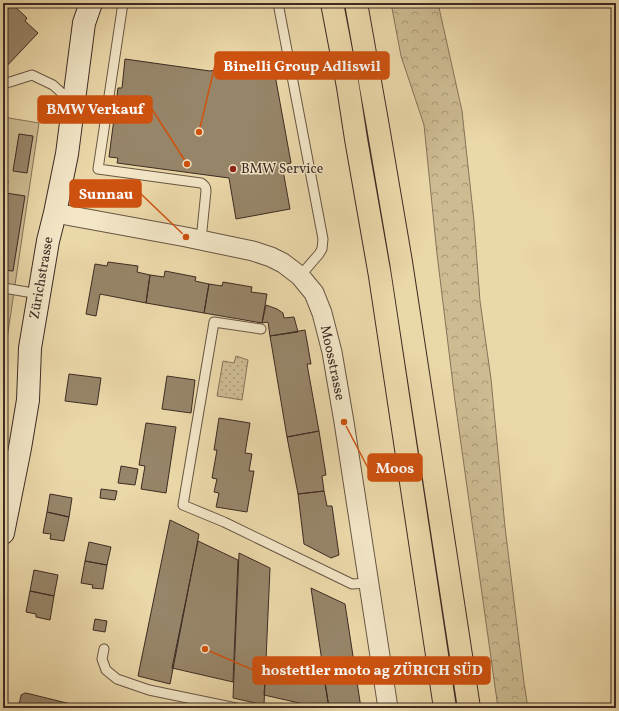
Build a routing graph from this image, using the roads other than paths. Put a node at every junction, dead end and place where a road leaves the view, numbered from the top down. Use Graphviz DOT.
graph roads {
  1 [pos="123,3"];
  2 [pos="278,3"];
  3 [pos="332,3"];
  4 [pos="358,7"];
  5 [pos="84,10"];
  6 [pos="3,83"];
  7 [pos="74,105"];
  8 [pos="55,213"];
  9 [pos="201,240"];
  10 [pos="300,276"];
  11 [pos="4,288"];
  12 [pos="39,294"];
  13 [pos="262,329"];
  14 [pos="3,533"];
  15 [pos="369,583"];
  16 [pos="104,649"];
  17 [pos="236,708"];
  18 [pos="388,708"];
  19 [pos="445,708"];
  20 [pos="470,708"];
  1 -- 9 [label="lane"];
  2 -- 10 [label="lane"];
  3 -- 19 [label="highway"];
  4 -- 20 [label="highway"];
  5 -- 7 [label="main road, Zürichstrasse"];
  6 -- 7 [label="lane"];
  7 -- 8 [label="main road, Zürichstrasse"];
  8 -- 9 [label="street, Moosstrasse"];
  8 -- 12 [label="main road, Zürichstrasse"];
  9 -- 10 [label="street, Moosstrasse"];
  10 -- 15 [label="street, Moosstrasse"];
  11 -- 12 [label="lane"];
  12 -- 14 [label="main road, Zürichstrasse"];
  13 -- 15 [label="lane"];
  15 -- 18 [label="street, Moosstrasse"];
  16 -- 17 [label="lane"];
}
